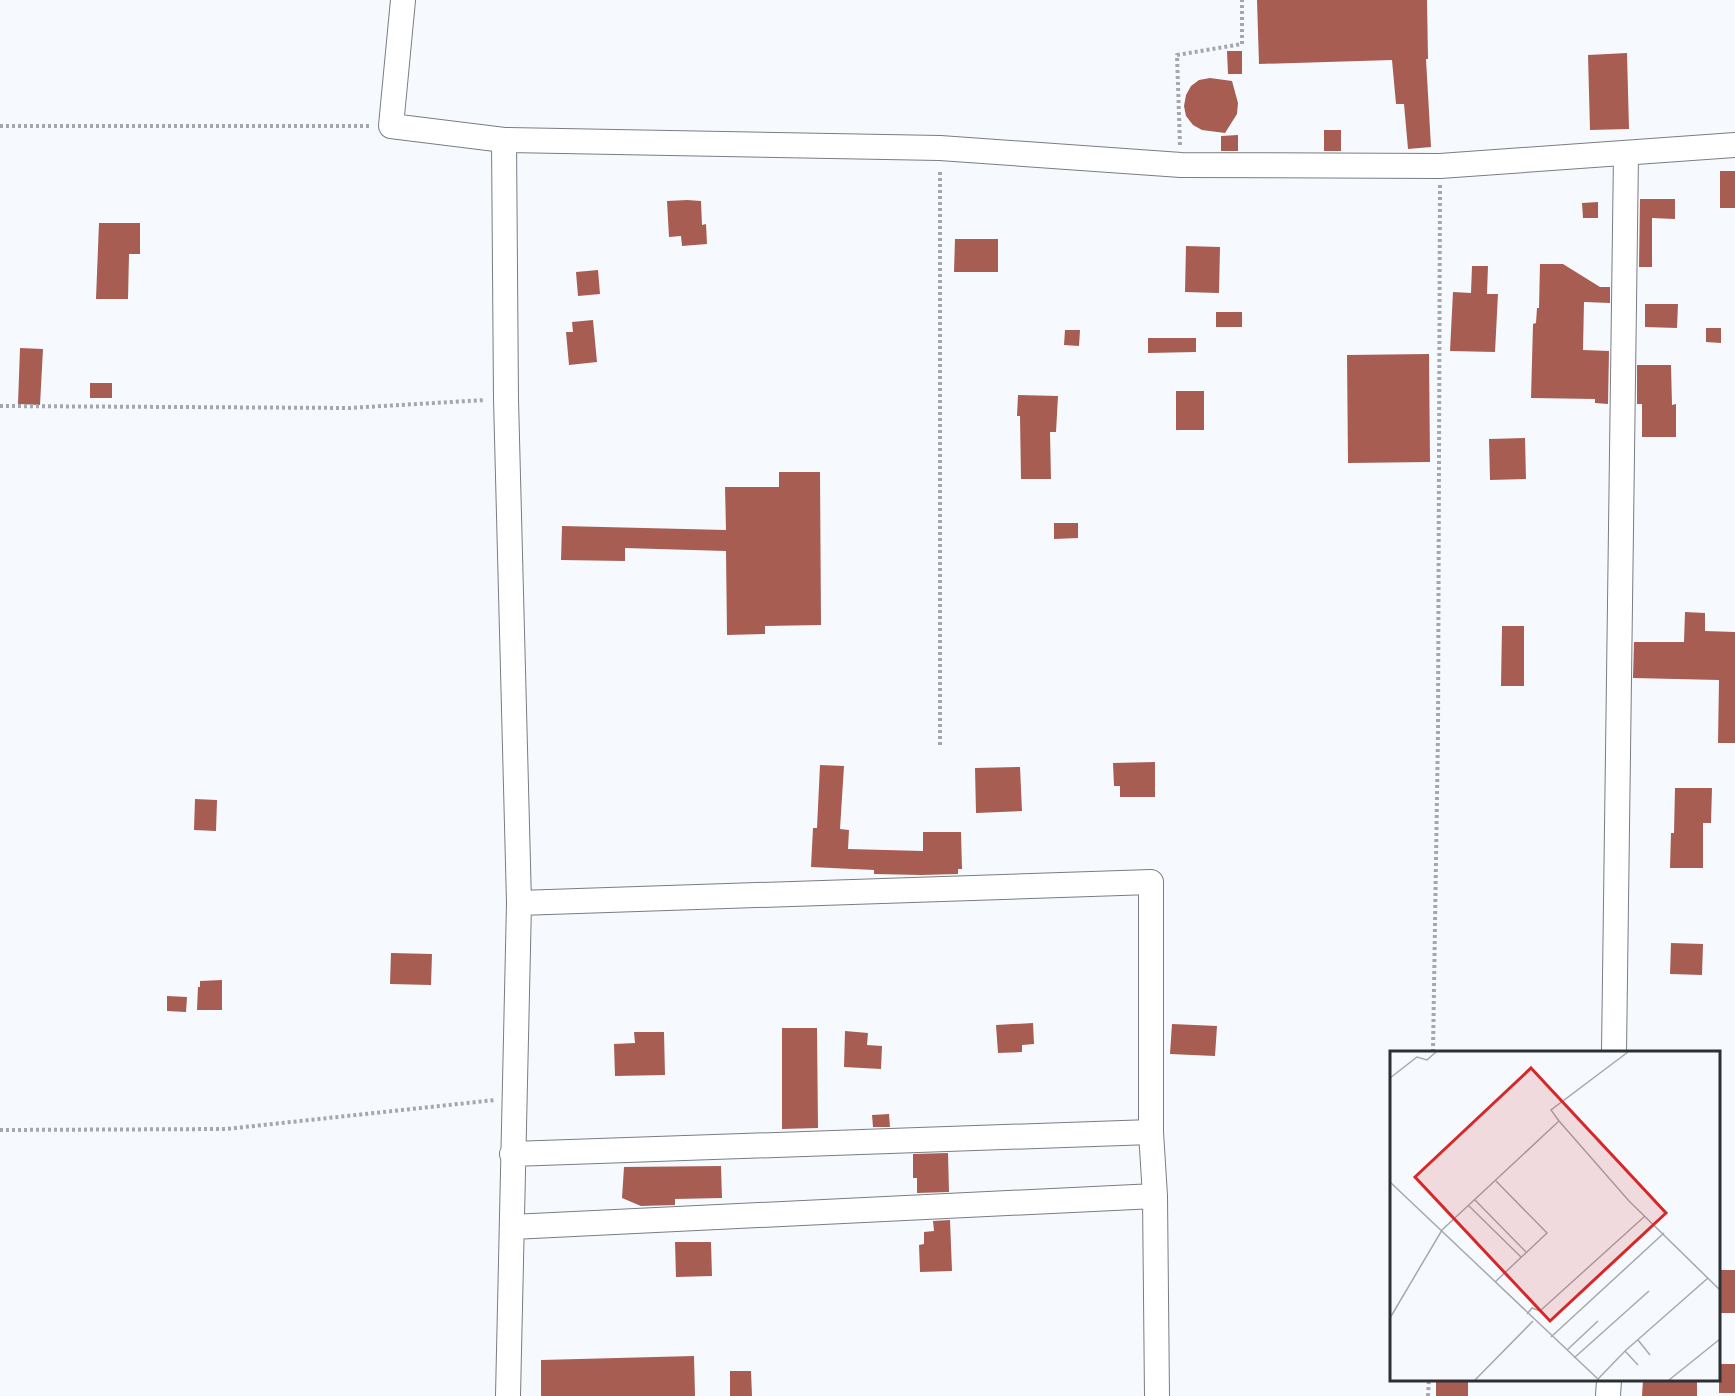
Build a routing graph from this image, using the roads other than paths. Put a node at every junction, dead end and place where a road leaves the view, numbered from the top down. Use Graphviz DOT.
graph roads {
  1 [pos="403,0"];
  2 [pos="504,140"];
  3 [pos="1735,145"];
  4 [pos="1626,154"];
  5 [pos="519,903"];
  6 [pos="1614,1051"];
  7 [pos="1151,1132"];
  8 [pos="512,1154"];
  9 [pos="1155,1196"];
  10 [pos="512,1227"];
  11 [pos="1609,1381"];
  12 [pos="507,1396"];
  13 [pos="1157,1396"];
  14 [pos="1608,1396"];
  1 -- 2 [label="street"];
  2 -- 4 [label="street"];
  2 -- 5 [label="street"];
  3 -- 4 [label="street"];
  4 -- 6 [label="street"];
  5 -- 7 [label="street"];
  5 -- 8 [label="street"];
  7 -- 8 [label="street"];
  7 -- 9 [label="street"];
  8 -- 10 [label="street"];
  9 -- 10 [label="street"];
  9 -- 13 [label="street"];
  10 -- 12 [label="street"];
  11 -- 14 [label="street"];
}
